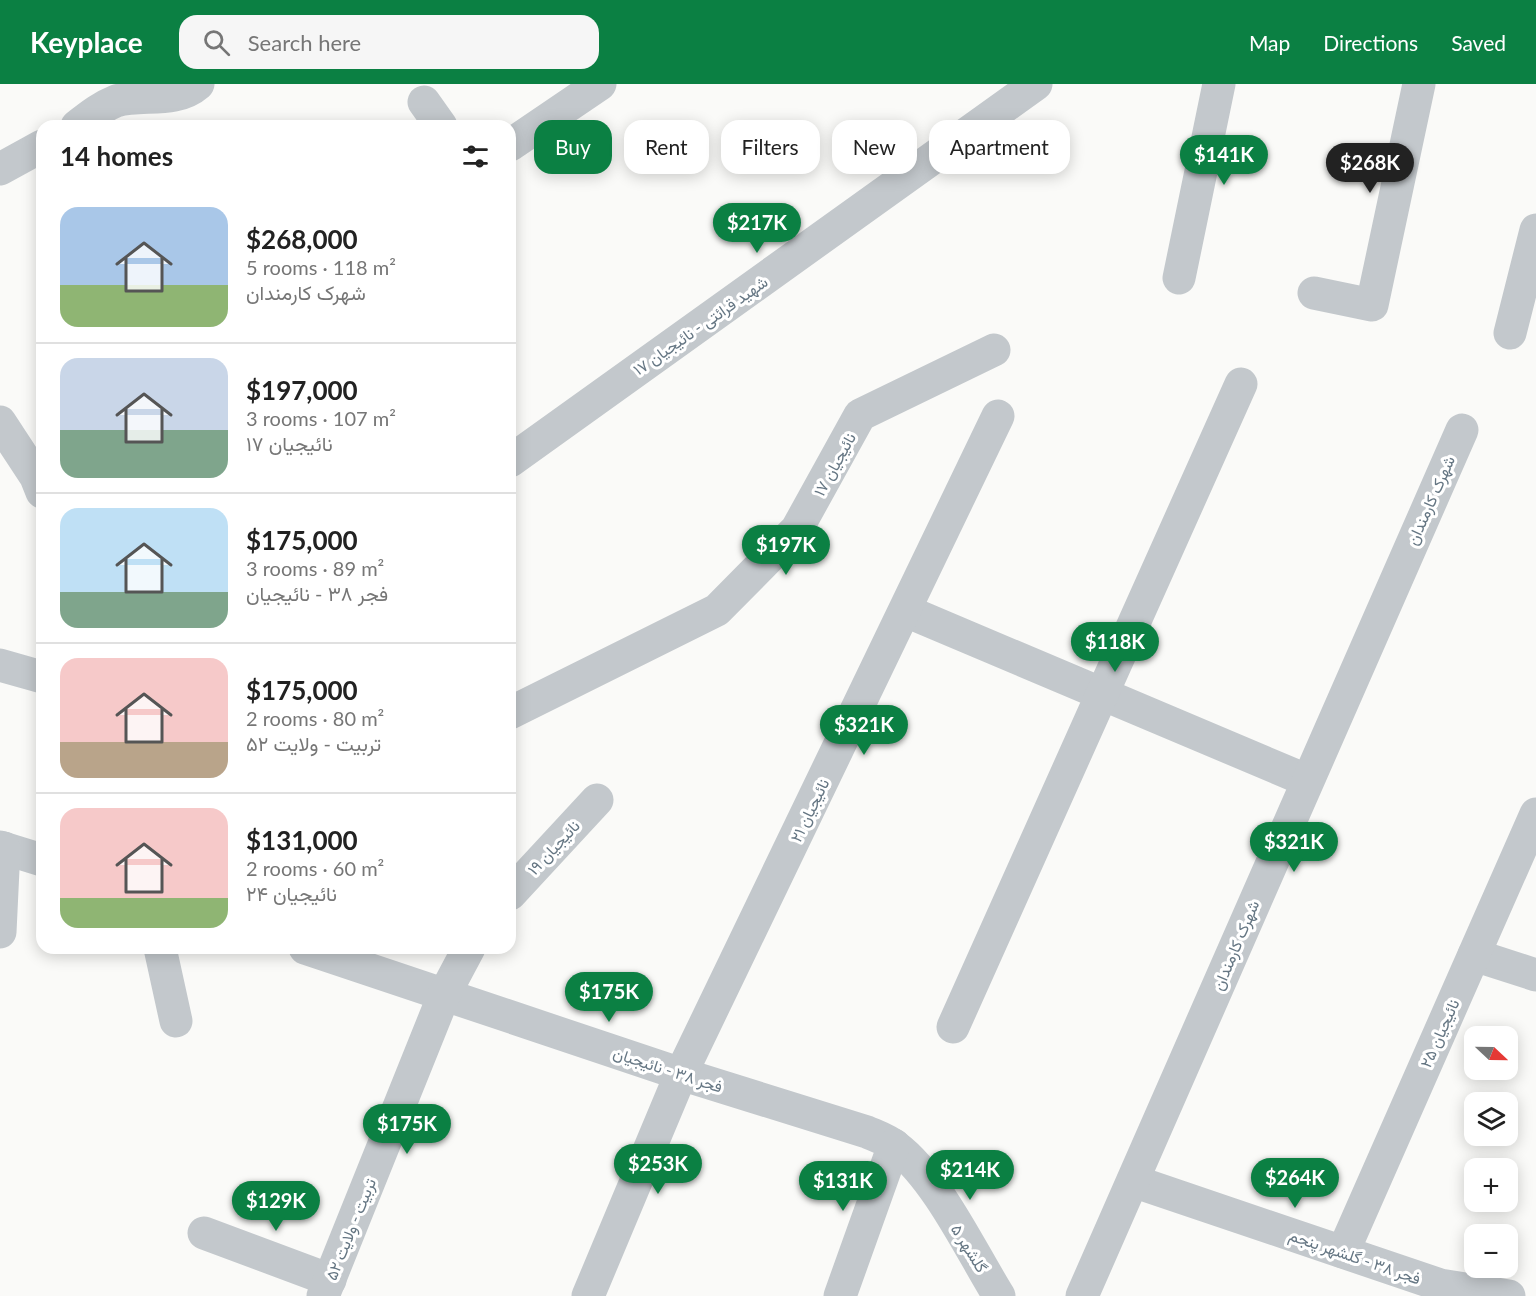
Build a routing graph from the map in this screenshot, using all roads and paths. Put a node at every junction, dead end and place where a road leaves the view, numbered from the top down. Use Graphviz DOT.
graph roads {
  1 [pos="198,84"];
  2 [pos="600,84"];
  3 [pos="1036,84"];
  4 [pos="1219,84"];
  5 [pos="1419,84"];
  6 [pos="84,120"];
  7 [pos="516,141"];
  8 [pos="36,149"];
  9 [pos="0,169"];
  10 [pos="1536,230"];
  11 [pos="1179,278"];
  12 [pos="1314,293"];
  13 [pos="1510,333"];
  14 [pos="994,350"];
  15 [pos="1241,384"];
  16 [pos="998,416"];
  17 [pos="0,422"];
  18 [pos="1462,430"];
  19 [pos="516,457"];
  20 [pos="36,475"];
  21 [pos="906,610"];
  22 [pos="0,665"];
  23 [pos="36,675"];
  24 [pos="1103,696"];
  25 [pos="516,710"];
  26 [pos="1306,780"];
  27 [pos="597,800"];
  28 [pos="1533,828"];
  29 [pos="2,847"];
  30 [pos="36,858"];
  31 [pos="516,888"];
  32 [pos="0,932"];
  33 [pos="161,954"];
  34 [pos="323,954"];
  35 [pos="466,954"];
  36 [pos="1474,955"];
  37 [pos="1536,975"];
  38 [pos="444,995"];
  39 [pos="176,1021"];
  40 [pos="953,1027"];
  41 [pos="681,1074"];
  42 [pos="894,1145"];
  43 [pos="1132,1181"];
  44 [pos="204,1233"];
  45 [pos="1343,1252"];
  46 [pos="327,1288"];
  47 [pos="588,1296"];
  48 [pos="840,1296"];
  49 [pos="999,1296"];
  50 [pos="1082,1296"];
  51 [pos="1509,1296"];
  1 -- 6 [label="street"];
  2 -- 7 [label="street"];
  3 -- 19 [label="street, شهید قرائتی - نائیجیان ۱۷"];
  4 -- 11 [label="street"];
  5 -- 12 [label="street"];
  8 -- 9 [label="street"];
  10 -- 13 [label="street"];
  14 -- 25 [label="street, نائیجیان ۱۷"];
  15 -- 24 [label="street"];
  16 -- 21 [label="street, نائیجیان ۲۱"];
  17 -- 20 [label="street"];
  18 -- 26 [label="street, شهرک کارمندان"];
  21 -- 24 [label="street"];
  21 -- 41 [label="street, نائیجیان ۲۱"];
  22 -- 23 [label="street"];
  24 -- 26 [label="street"];
  24 -- 40 [label="street"];
  26 -- 43 [label="street, شهرک کارمندان"];
  27 -- 31 [label="street, نائیجیان ۱۹"];
  28 -- 36 [label="street, نائیجیان ۲۵"];
  29 -- 30 [label="street"];
  29 -- 32 [label="street"];
  33 -- 39 [label="street"];
  34 -- 38 [label="street, فجر ۳۸ - نائیجیان"];
  35 -- 38 [label="street"];
  36 -- 37 [label="street"];
  36 -- 45 [label="street, نائیجیان ۲۵"];
  38 -- 41 [label="street, فجر ۳۸ - نائیجیان"];
  38 -- 46 [label="street, تربیت - ولایت ۵۲"];
  41 -- 42 [label="street, فجر ۳۸ - نائیجیان"];
  41 -- 47 [label="street, نائیجیان ۲۱"];
  42 -- 48 [label="street"];
  42 -- 49 [label="street, گلشهر ۵"];
  43 -- 45 [label="street, فجر ۳۸ - گلشهر پنجم"];
  43 -- 50 [label="street, شهرک کارمندان"];
  44 -- 46 [label="street"];
  45 -- 51 [label="street, فجر ۳۸ - گلشهر پنجم"];
}
